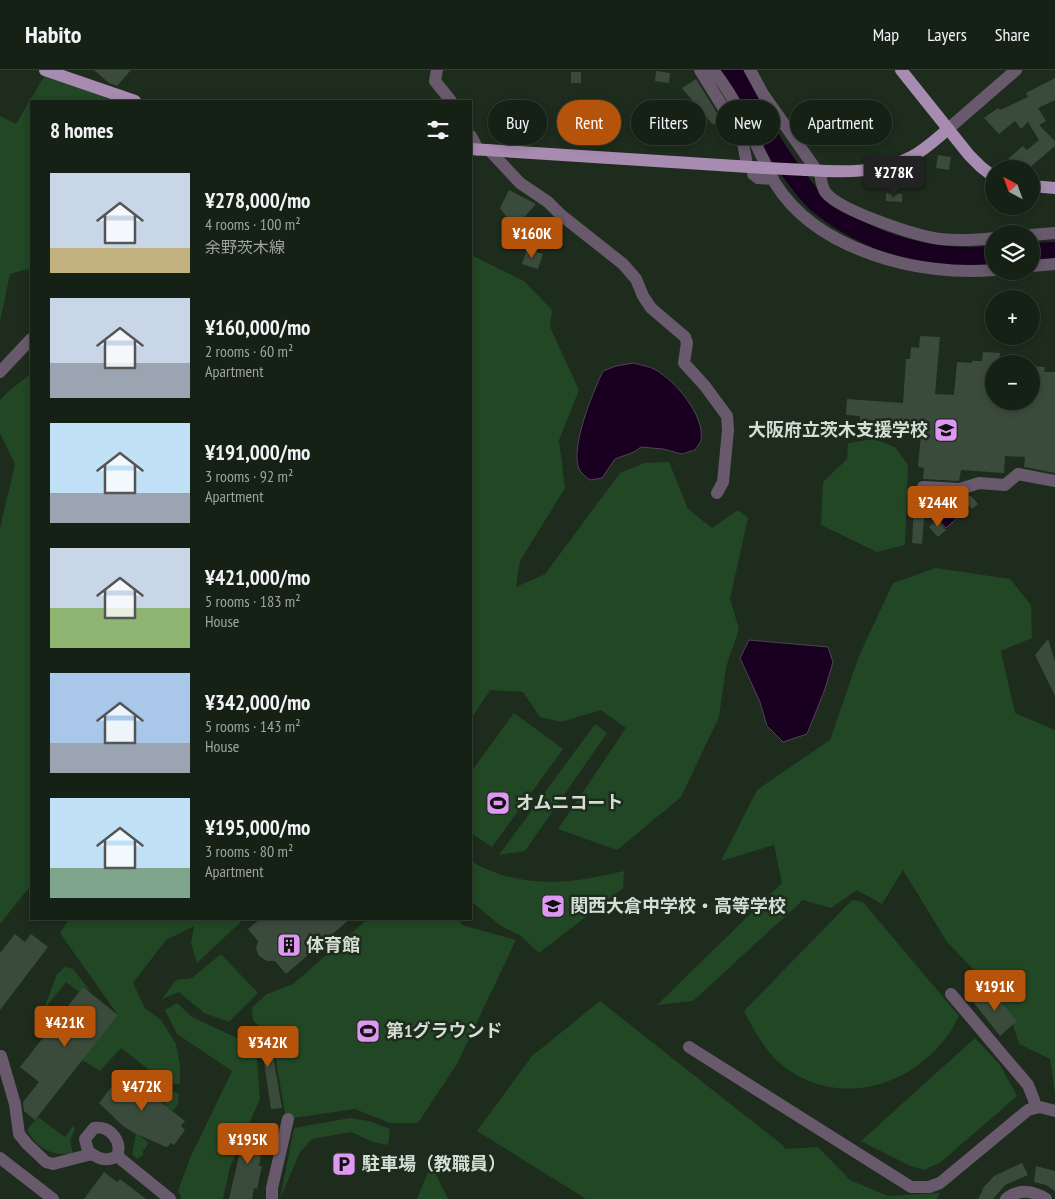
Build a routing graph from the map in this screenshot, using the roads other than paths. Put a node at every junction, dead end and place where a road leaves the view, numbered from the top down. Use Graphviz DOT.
graph roads {
  1 [pos="47,70"];
  2 [pos="437,70"];
  3 [pos="700,70"];
  4 [pos="713,70"];
  5 [pos="750,70"];
  6 [pos="902,70"];
  7 [pos="1016,70"];
  8 [pos="132,100"];
  9 [pos="450,100"];
  10 [pos="948,129"];
  11 [pos="472,138"];
  12 [pos="480,150"];
  13 [pos="746,159"];
  14 [pos="814,171"];
  15 [pos="985,171"];
  16 [pos="769,173"];
  17 [pos="754,174"];
  18 [pos="1040,187"];
  19 [pos="1055,188"];
  20 [pos="1055,233"];
  21 [pos="1040,234"];
  22 [pos="985,239"];
  23 [pos="1055,264"];
  24 [pos="1040,265"];
  25 [pos="985,270"];
  26 [pos="30,340"];
  27 [pos="0,372"];
  28 [pos="1055,480"];
  29 [pos="922,487"];
  30 [pos="717,493"];
  31 [pos="951,994"];
  32 [pos="689,1047"];
  33 [pos="1,1056"];
  34 [pos="1046,1109"];
  35 [pos="288,1119"];
  36 [pos="92,1154"];
  37 [pos="116,1156"];
  38 [pos="0,1158"];
  39 [pos="53,1199"];
  40 [pos="170,1199"];
  41 [pos="272,1199"];
  42 [pos="1006,1199"];
  43 [pos="1046,1199"];
  1 -- 8 [label="main road"];
  2 -- 9 [label="street"];
  3 -- 13 [label="street"];
  4 -- 16 [label="street"];
  5 -- 14 [label="street"];
  6 -- 10 [label="main road"];
  7 -- 10 [label="street"];
  10 -- 14 [label="main road"];
  10 -- 15 [label="main road"];
  11 -- 12 [label="street"];
  12 -- 16 [label="main road"];
  12 -- 30 [label="street"];
  14 -- 16 [label="main road, bridge"];
  14 -- 22 [label="street"];
  16 -- 17 [label="street"];
  16 -- 25 [label="street"];
  18 -- 19 [label="main road"];
  20 -- 21 [label="street"];
  23 -- 24 [label="street"];
  26 -- 27 [label="street"];
  28 -- 29 [label="street"];
  31 -- 34 [label="street"];
  32 -- 34 [label="street"];
  33 -- 36 [label="street"];
  35 -- 41 [label="street"];
  36 -- 37 [label="street"];
  36 -- 37 [label="street"];
  37 -- 40 [label="street"];
  38 -- 39 [label="street"];
  42 -- 43 [label="street"];
}
